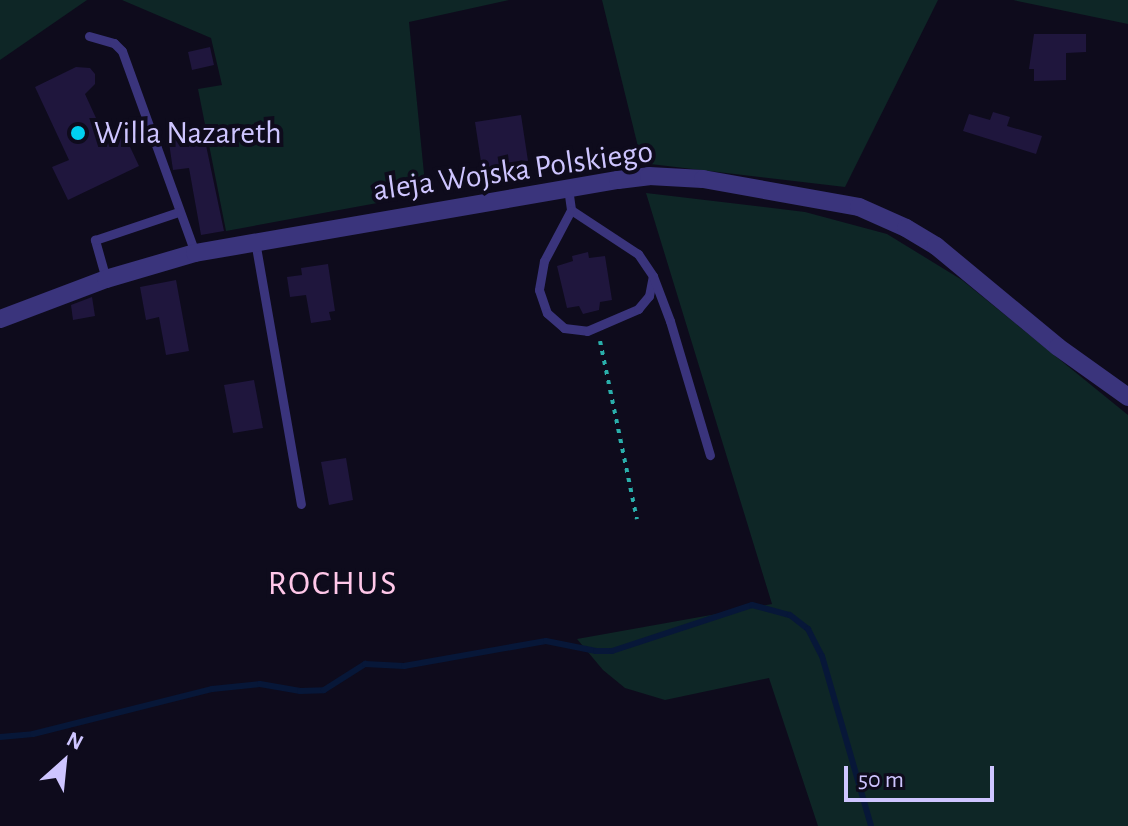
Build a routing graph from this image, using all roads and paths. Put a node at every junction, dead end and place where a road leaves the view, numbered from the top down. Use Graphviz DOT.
graph roads {
  1 [pos="89,36"];
  2 [pos="568,188"];
  3 [pos="571,210"];
  4 [pos="178,212"];
  5 [pos="255,241"];
  6 [pos="195,253"];
  7 [pos="653,276"];
  8 [pos="106,279"];
  9 [pos="0,319"];
  10 [pos="597,327"];
  11 [pos="1128,397"];
  12 [pos="710,455"];
  13 [pos="301,504"];
  14 [pos="637,519"];
  1 -- 4 [label="lane"];
  2 -- 3 [label="lane"];
  2 -- 5 [label="street, aleja Wojska Polskiego"];
  2 -- 11 [label="street, aleja Wojska Polskiego"];
  3 -- 7 [label="lane"];
  3 -- 10 [label="lane"];
  4 -- 6 [label="lane"];
  4 -- 8 [label="lane"];
  5 -- 6 [label="street, aleja Wojska Polskiego"];
  5 -- 13 [label="lane"];
  6 -- 8 [label="street, aleja Wojska Polskiego"];
  7 -- 10 [label="lane"];
  7 -- 12 [label="lane"];
  8 -- 9 [label="street, aleja Wojska Polskiego"];
  10 -- 14 [label="path"];
}
